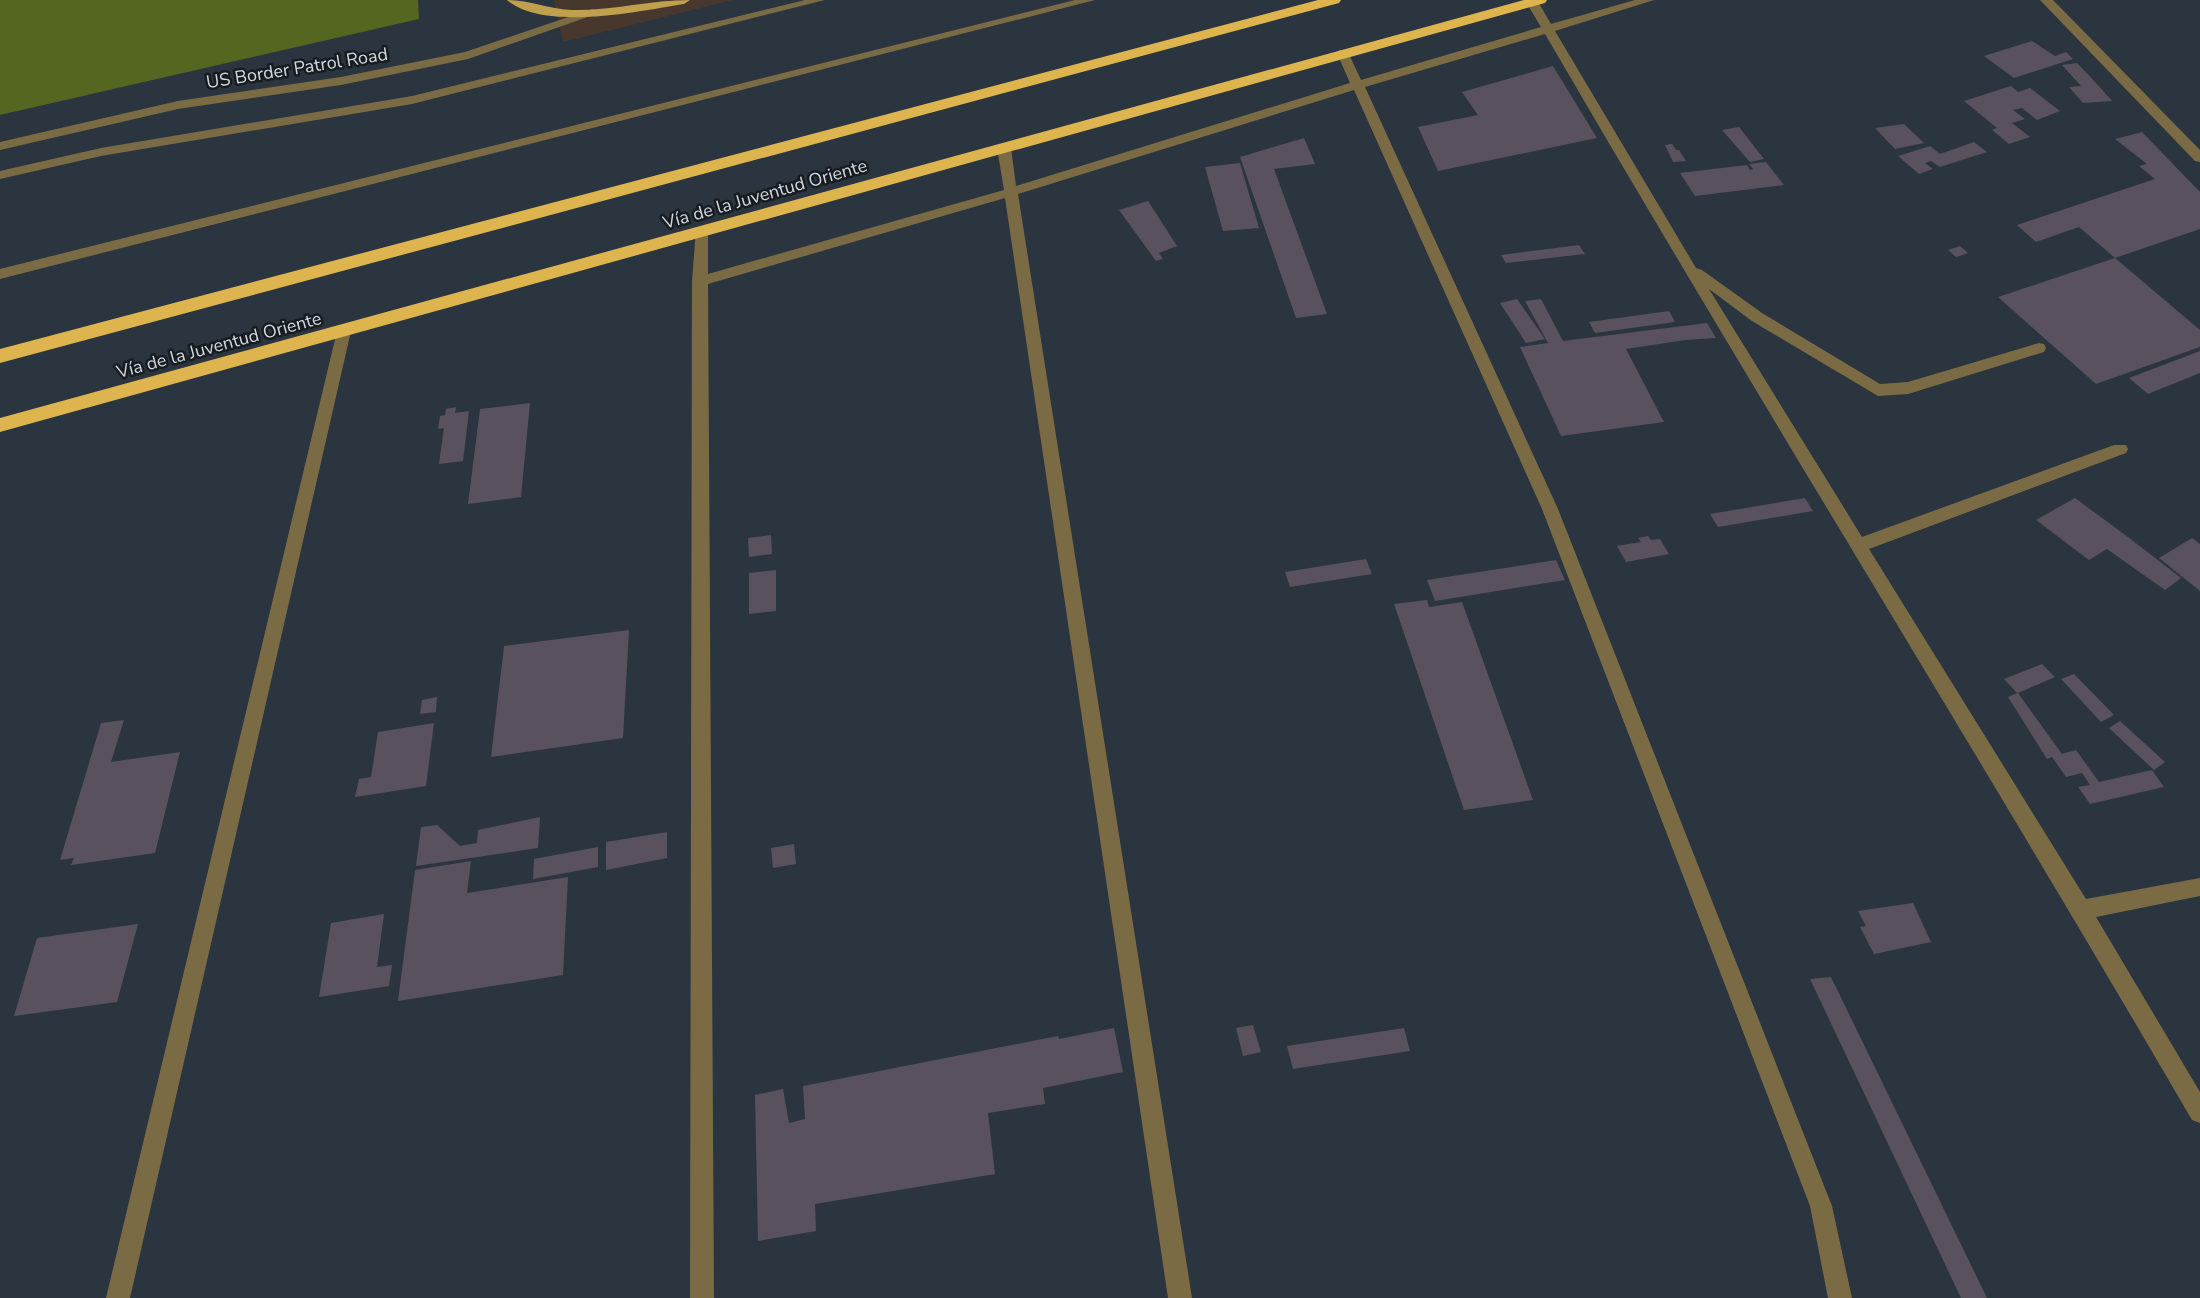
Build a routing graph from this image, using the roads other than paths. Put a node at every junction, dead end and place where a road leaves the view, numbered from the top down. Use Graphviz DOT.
graph roads {
  1 [pos="513,0"];
  2 [pos="634,0"];
  3 [pos="684,0"];
  4 [pos="819,0"];
  5 [pos="1089,0"];
  6 [pos="1334,0"];
  7 [pos="1648,0"];
  8 [pos="2046,0"];
  9 [pos="1536,1"];
  10 [pos="596,12"];
  11 [pos="1546,29"];
  12 [pos="1343,53"];
  13 [pos="1357,85"];
  14 [pos="0,146"];
  15 [pos="1004,148"];
  16 [pos="2200,158"];
  17 [pos="0,176"];
  18 [pos="1011,192"];
  19 [pos="701,232"];
  20 [pos="1688,267"];
  21 [pos="0,274"];
  22 [pos="699,282"];
  23 [pos="344,331"];
  24 [pos="2039,348"];
  25 [pos="0,356"];
  26 [pos="0,425"];
  27 [pos="2120,449"];
  28 [pos="1860,545"];
  29 [pos="2200,887"];
  30 [pos="2081,911"];
  31 [pos="2200,1112"];
  32 [pos="118,1298"];
  33 [pos="702,1298"];
  34 [pos="1180,1298"];
  35 [pos="1840,1298"];
  1 -- 10 [label="main road"];
  2 -- 10 [label="main road"];
  3 -- 10 [label="main road"];
  4 -- 17 [label="lane"];
  5 -- 21 [label="lane"];
  6 -- 25 [label="highway, Vía de la Juventud Oriente"];
  7 -- 11 [label="lane"];
  8 -- 16 [label="lane"];
  9 -- 11 [label="lane"];
  9 -- 12 [label="highway, Vía de la Juventud Oriente"];
  10 -- 14 [label="lane, US Border Patrol Road"];
  11 -- 13 [label="lane"];
  11 -- 20 [label="lane"];
  12 -- 13 [label="lane"];
  12 -- 15 [label="highway, Vía de la Juventud Oriente"];
  13 -- 18 [label="lane"];
  13 -- 35 [label="lane"];
  15 -- 18 [label="lane"];
  15 -- 19 [label="highway, Vía de la Juventud Oriente"];
  18 -- 22 [label="lane"];
  18 -- 34 [label="lane"];
  19 -- 22 [label="lane"];
  19 -- 23 [label="highway, Vía de la Juventud Oriente"];
  20 -- 24 [label="lane"];
  20 -- 28 [label="lane"];
  22 -- 33 [label="lane"];
  23 -- 26 [label="highway, Vía de la Juventud Oriente"];
  23 -- 32 [label="lane"];
  27 -- 28 [label="lane"];
  28 -- 30 [label="lane"];
  29 -- 30 [label="lane"];
  30 -- 31 [label="lane"];
}
